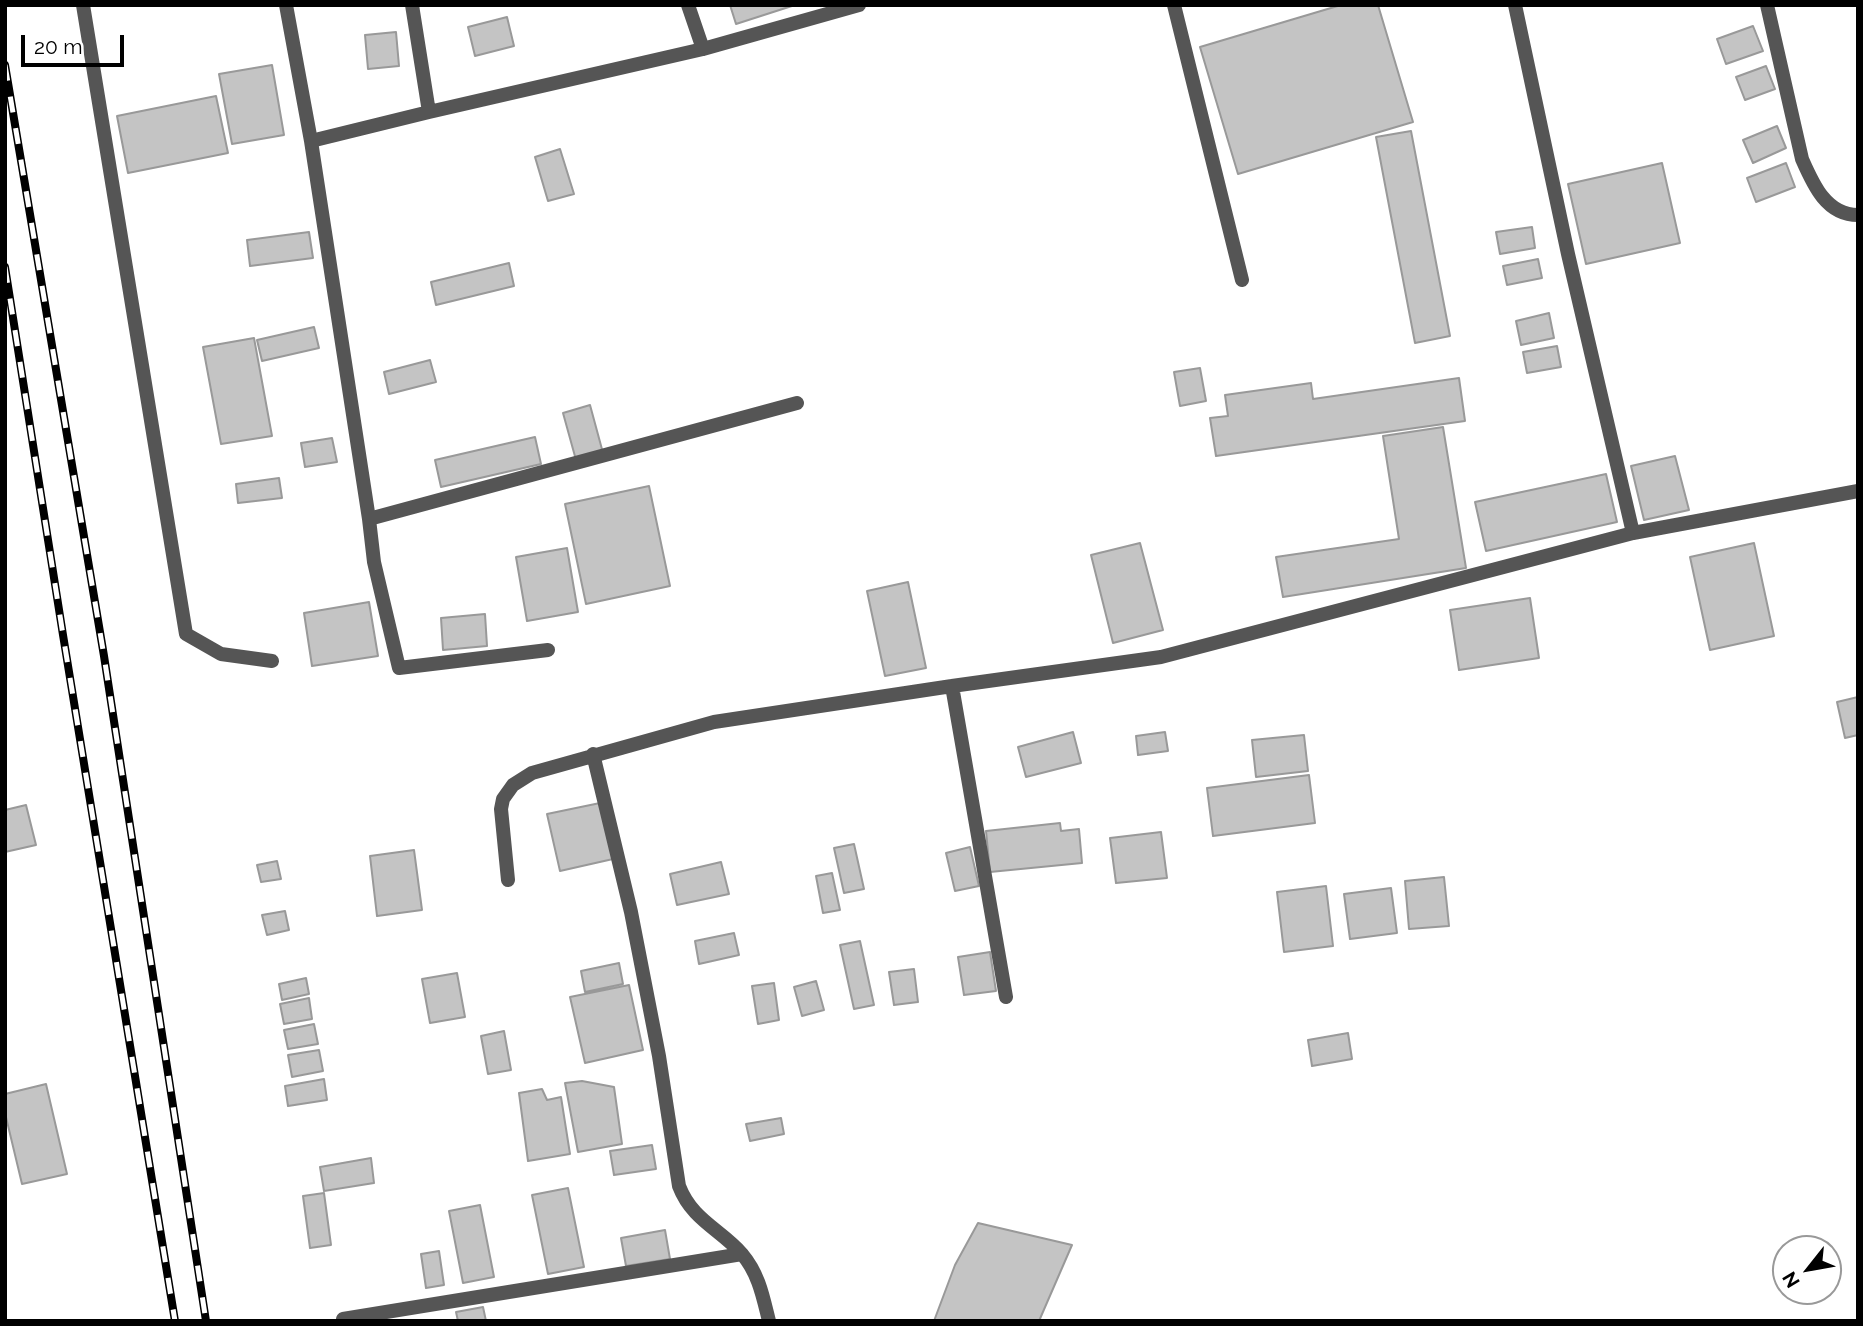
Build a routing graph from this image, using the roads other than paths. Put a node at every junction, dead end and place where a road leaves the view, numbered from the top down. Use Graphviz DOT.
graph roads {
  1 [pos="83,5"];
  2 [pos="286,5"];
  3 [pos="412,5"];
  4 [pos="688,5"];
  5 [pos="859,5"];
  6 [pos="1174,5"];
  7 [pos="1516,5"];
  8 [pos="1767,5"];
  9 [pos="703,50"];
  10 [pos="429,112"];
  11 [pos="311,141"];
  12 [pos="1858,215"];
  13 [pos="1242,280"];
  14 [pos="797,403"];
  15 [pos="1858,491"];
  16 [pos="369,519"];
  17 [pos="1633,533"];
  18 [pos="548,650"];
  19 [pos="272,661"];
  20 [pos="951,686"];
  21 [pos="593,754"];
  22 [pos="508,880"];
  23 [pos="1006,997"];
  24 [pos="742,1254"];
  25 [pos="343,1319"];
  26 [pos="769,1321"];
  1 -- 19 [label="street"];
  2 -- 11 [label="street"];
  3 -- 10 [label="street"];
  4 -- 9 [label="street"];
  5 -- 9 [label="street"];
  6 -- 13 [label="street"];
  7 -- 17 [label="street"];
  8 -- 12 [label="street"];
  9 -- 10 [label="street"];
  10 -- 11 [label="street"];
  11 -- 16 [label="street"];
  14 -- 16 [label="street"];
  15 -- 17 [label="street"];
  16 -- 18 [label="street"];
  17 -- 20 [label="street"];
  20 -- 21 [label="street"];
  20 -- 23 [label="street"];
  21 -- 22 [label="street"];
  21 -- 24 [label="street"];
  24 -- 25 [label="street"];
  24 -- 26 [label="street"];
}
